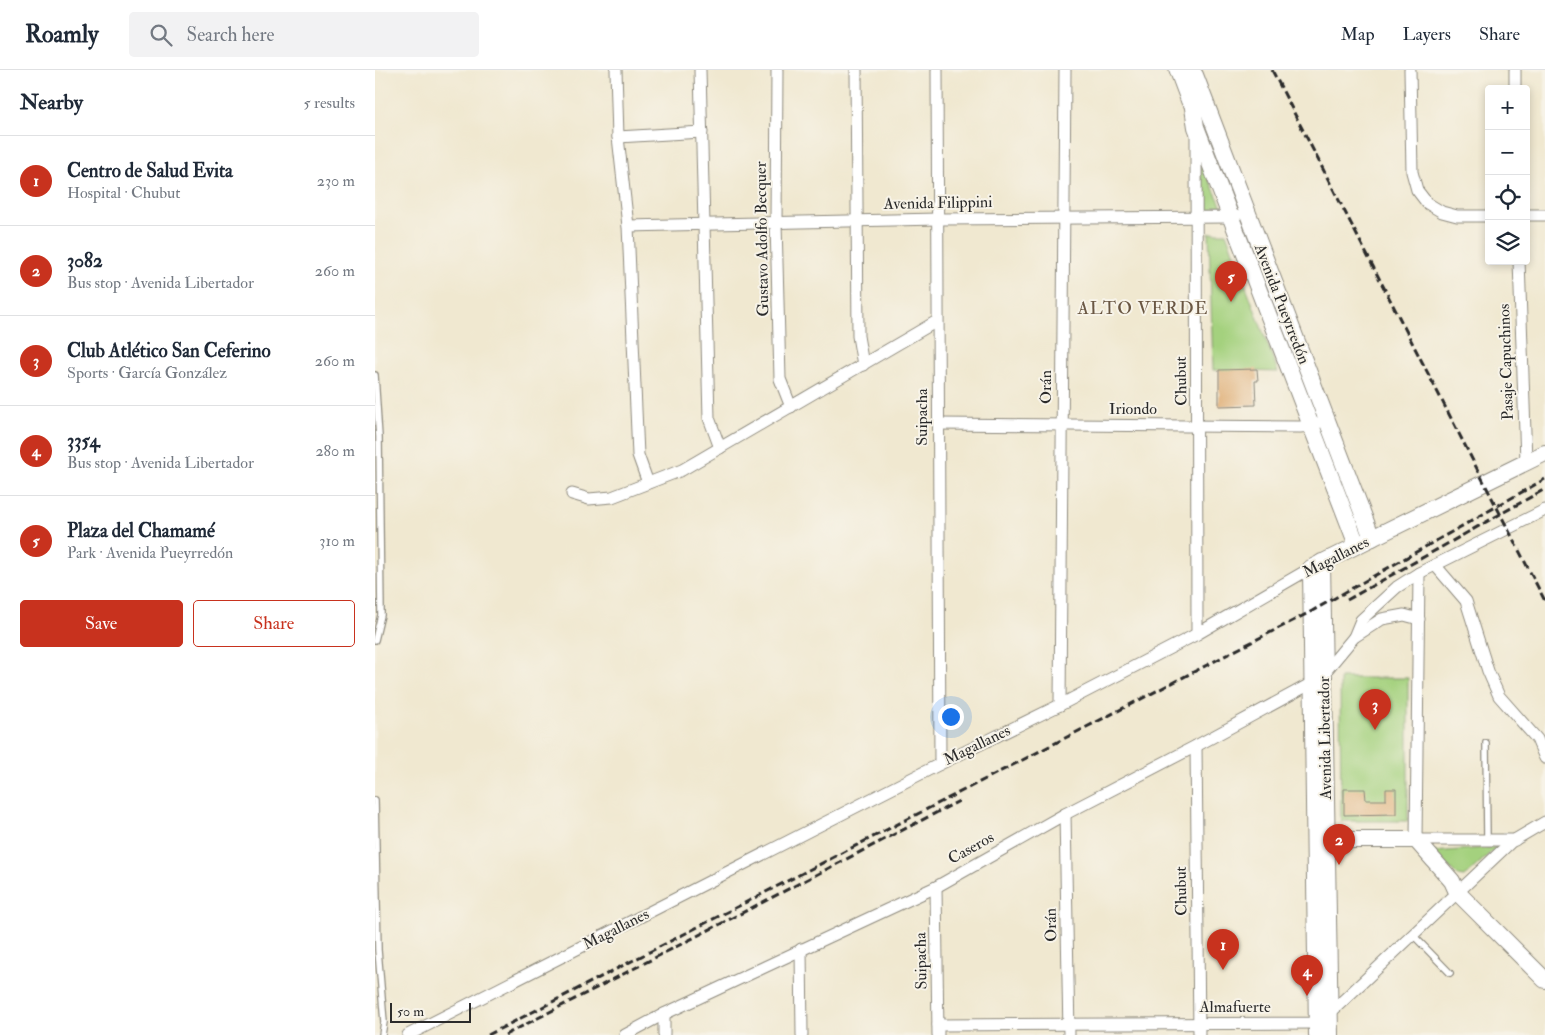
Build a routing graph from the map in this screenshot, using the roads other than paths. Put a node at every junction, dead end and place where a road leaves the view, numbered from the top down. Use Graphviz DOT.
graph roads {
  1 [pos="616,70"];
  2 [pos="700,70"];
  3 [pos="777,70"];
  4 [pos="856,70"];
  5 [pos="937,70"];
  6 [pos="1065,70"];
  7 [pos="1175,70"];
  8 [pos="1187,70"];
  9 [pos="1193,70"];
  10 [pos="1410,70"];
  11 [pos="1515,70"];
  12 [pos="1515,85"];
  13 [pos="1197,128"];
  14 [pos="702,132"];
  15 [pos="618,137"];
  16 [pos="1247,213"];
  17 [pos="1530,215"];
  18 [pos="1545,215"];
  19 [pos="1485,216"];
  20 [pos="1196,217"];
  21 [pos="1231,217"];
  22 [pos="1064,218"];
  23 [pos="938,219"];
  24 [pos="857,221"];
  25 [pos="776,223"];
  26 [pos="704,224"];
  27 [pos="628,226"];
  28 [pos="1519,265"];
  29 [pos="937,321"];
  30 [pos="863,365"];
  31 [pos="375,375"];
  32 [pos="791,407"];
  33 [pos="1319,422"];
  34 [pos="938,424"];
  35 [pos="1062,425"];
  36 [pos="1198,425"];
  37 [pos="721,448"];
  38 [pos="1545,453"];
  39 [pos="1526,461"];
  40 [pos="648,483"];
  41 [pos="572,494"];
  42 [pos="1545,510"];
  43 [pos="1372,538"];
  44 [pos="1357,545"];
  45 [pos="1317,565"];
  46 [pos="1435,565"];
  47 [pos="1419,573"];
  48 [pos="1419,619"];
  49 [pos="1197,634"];
  50 [pos="1354,637"];
  51 [pos="375,640"];
  52 [pos="1318,678"];
  53 [pos="1060,705"];
  54 [pos="1486,743"];
  55 [pos="1196,746"];
  56 [pos="1545,758"];
  57 [pos="940,764"];
  58 [pos="375,800"];
  59 [pos="1065,814"];
  60 [pos="1545,822"];
  61 [pos="1321,840"];
  62 [pos="1416,840"];
  63 [pos="1487,840"];
  64 [pos="1515,840"];
  65 [pos="1458,886"];
  66 [pos="936,887"];
  67 [pos="1413,935"];
  68 [pos="801,949"];
  69 [pos="1545,967"];
  70 [pos="1450,973"];
  71 [pos="1545,980"];
  72 [pos="664,1014"];
  73 [pos="1199,1029"];
  74 [pos="1326,1029"];
  75 [pos="938,1030"];
  76 [pos="1069,1030"];
  77 [pos="382,1035"];
  78 [pos="408,1035"];
  79 [pos="625,1035"];
  80 [pos="664,1035"];
  81 [pos="802,1035"];
  1 -- 15 [label="street"];
  2 -- 14 [label="street"];
  3 -- 25 [label="street, Gustavo Adolfo Becquer"];
  4 -- 24 [label="street"];
  5 -- 23 [label="street, Suipacha"];
  6 -- 22 [label="street, Orán"];
  7 -- 13 [label="street, Avenida Pueyrredón"];
  8 -- 13 [label="street, Avenida Pueyrredón"];
  9 -- 16 [label="street, Avenida Pueyrredón"];
  10 -- 19 [label="street"];
  11 -- 12 [label="street"];
  13 -- 20 [label="street, Chubut"];
  13 -- 21 [label="street, Avenida Pueyrredón"];
  14 -- 15 [label="street"];
  14 -- 26 [label="street"];
  15 -- 27 [label="street"];
  16 -- 21 [label="street, Avenida Filippini"];
  16 -- 33 [label="street, Avenida Pueyrredón"];
  17 -- 18 [label="street"];
  20 -- 21 [label="street, Avenida Filippini"];
  20 -- 22 [label="street, Avenida Filippini"];
  20 -- 36 [label="street, Chubut"];
  21 -- 33 [label="street, Avenida Pueyrredón"];
  22 -- 23 [label="street, Avenida Filippini"];
  22 -- 35 [label="street, Orán"];
  23 -- 24 [label="street, Avenida Filippini"];
  23 -- 29 [label="street, Suipacha"];
  24 -- 25 [label="street, Avenida Filippini"];
  24 -- 30 [label="street"];
  25 -- 26 [label="street, Avenida Filippini"];
  25 -- 32 [label="street, Gustavo Adolfo Becquer"];
  26 -- 27 [label="street, Avenida Filippini"];
  26 -- 37 [label="street"];
  27 -- 40 [label="street"];
  28 -- 39 [label="street, Pasaje Capuchinos"];
  29 -- 30 [label="street"];
  29 -- 34 [label="street, Suipacha"];
  30 -- 32 [label="street"];
  31 -- 51 [label="lane"];
  32 -- 37 [label="street"];
  33 -- 36 [label="street, Iriondo"];
  33 -- 43 [label="street, Avenida Pueyrredón"];
  33 -- 44 [label="street, Avenida Pueyrredón"];
  34 -- 35 [label="street, Iriondo"];
  34 -- 57 [label="street, Suipacha"];
  35 -- 36 [label="street, Iriondo"];
  35 -- 53 [label="street, Orán"];
  36 -- 49 [label="street, Chubut"];
  37 -- 40 [label="street"];
  38 -- 39 [label="street, Magallanes"];
  39 -- 43 [label="street, Magallanes"];
  40 -- 41 [label="street"];
  42 -- 46 [label="street"];
  43 -- 44 [label="street, Magallanes"];
  44 -- 45 [label="street, Magallanes"];
  45 -- 49 [label="street, Magallanes"];
  45 -- 52 [label="street, Avenida Libertador"];
  46 -- 47 [label="street"];
  46 -- 56 [label="street"];
  47 -- 48 [label="street"];
  47 -- 50 [label="street"];
  48 -- 50 [label="street"];
  48 -- 62 [label="street"];
  49 -- 53 [label="street, Magallanes"];
  50 -- 52 [label="street"];
  52 -- 55 [label="street, Caseros"];
  52 -- 61 [label="street, Avenida Libertador"];
  53 -- 57 [label="street, Magallanes"];
  54 -- 63 [label="lane"];
  55 -- 59 [label="street, Caseros"];
  55 -- 73 [label="street, Chubut"];
  57 -- 78 [label="street, Magallanes"];
  58 -- 77 [label="lane"];
  59 -- 66 [label="street, Caseros"];
  59 -- 76 [label="street, Orán"];
  60 -- 64 [label="street"];
  61 -- 62 [label="street"];
  61 -- 74 [label="street, Avenida Libertador"];
  62 -- 63 [label="street"];
  62 -- 65 [label="street"];
  63 -- 64 [label="street"];
  64 -- 65 [label="street"];
  65 -- 67 [label="street"];
  65 -- 69 [label="street"];
  65 -- 71 [label="street"];
  66 -- 68 [label="street, Caseros"];
  66 -- 75 [label="street, Suipacha"];
  67 -- 70 [label="lane"];
  67 -- 74 [label="street"];
  68 -- 72 [label="street, Caseros"];
  68 -- 81 [label="street"];
  72 -- 79 [label="street, Caseros"];
  72 -- 80 [label="street"];
  73 -- 74 [label="street, Almafuerte"];
  73 -- 76 [label="street, Almafuerte"];
  75 -- 76 [label="street, Almafuerte"];
}
